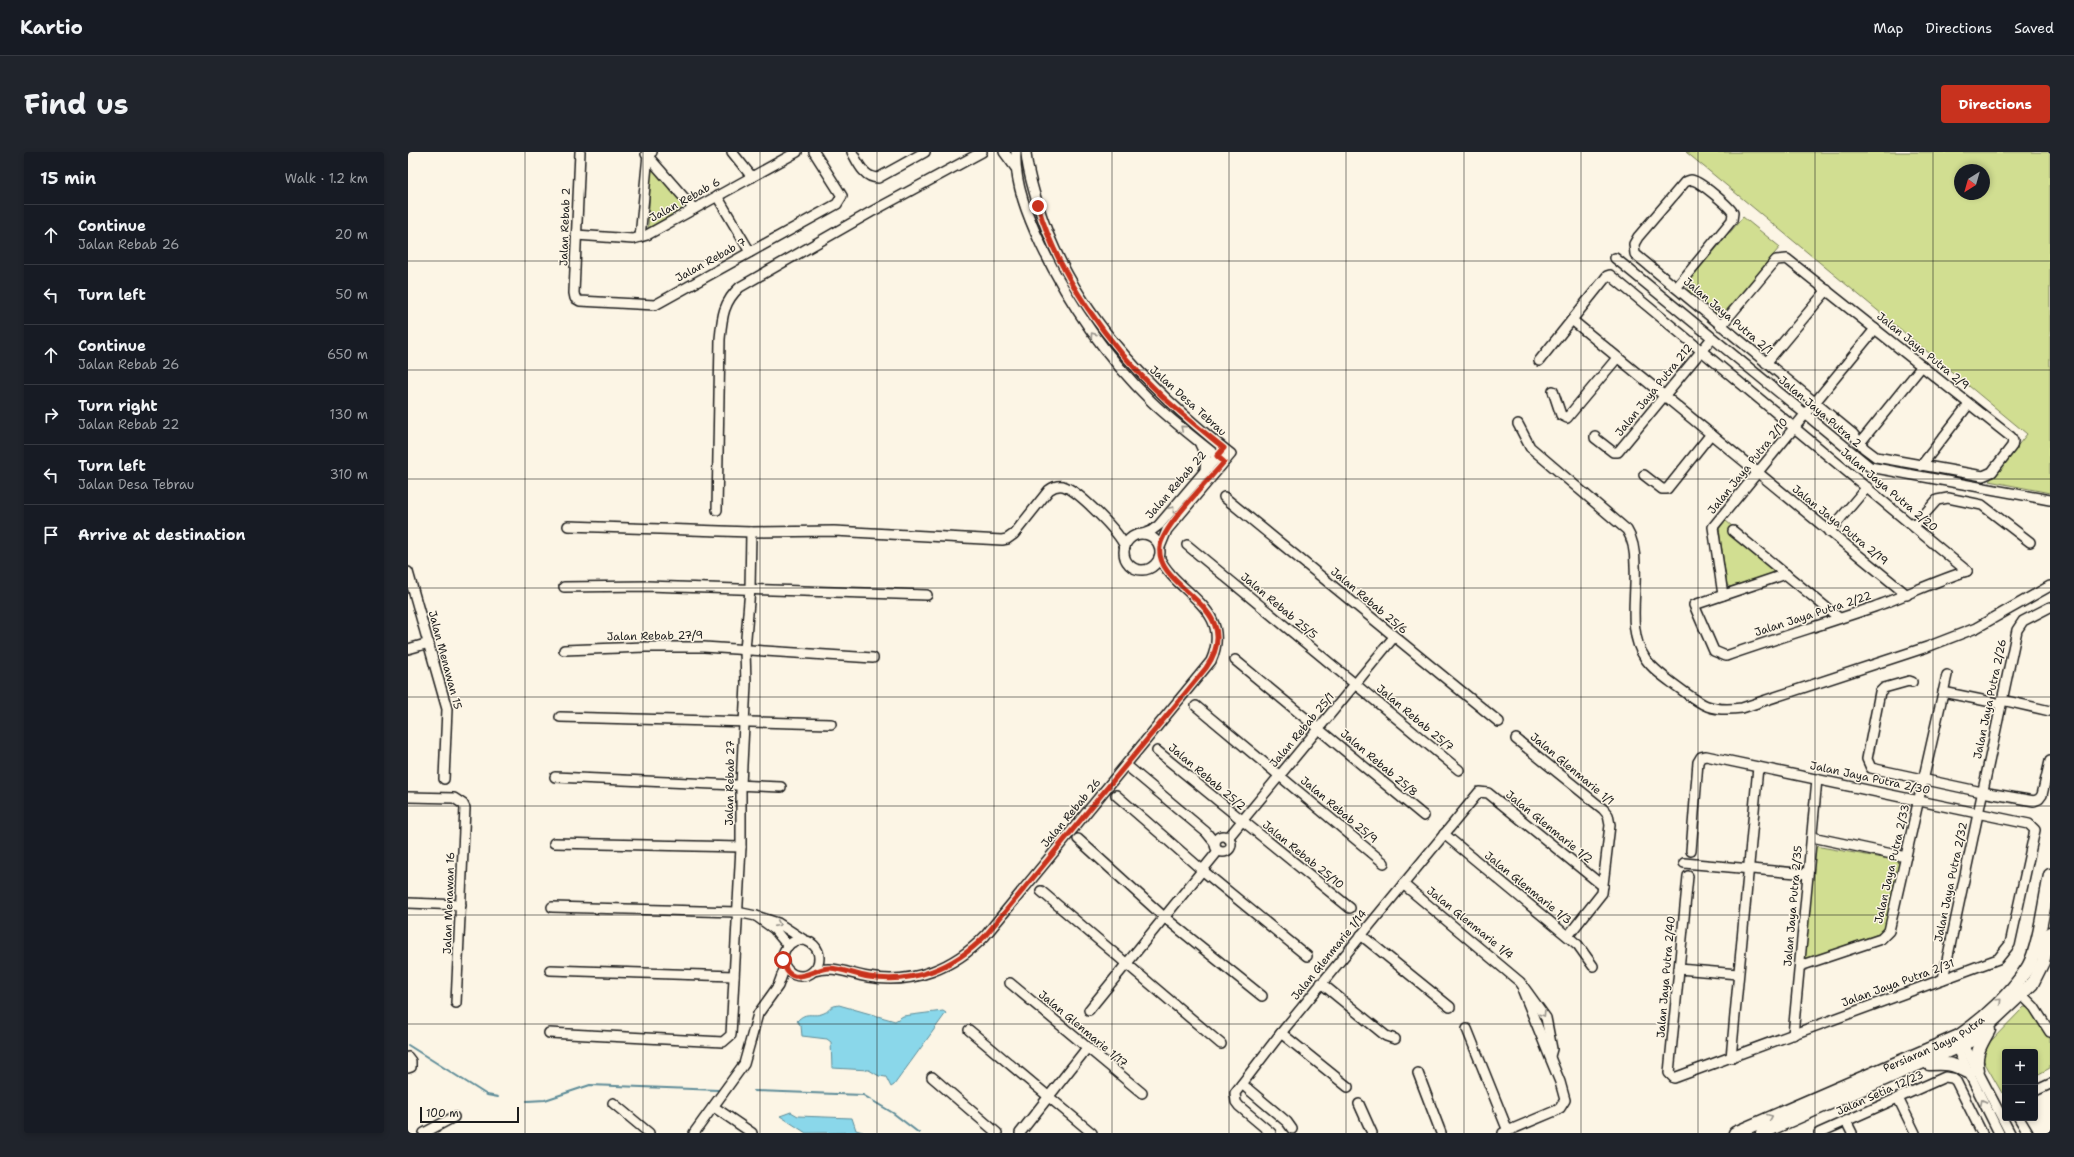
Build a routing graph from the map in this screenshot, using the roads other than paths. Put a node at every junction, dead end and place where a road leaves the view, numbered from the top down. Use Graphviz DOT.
graph roads {
  1 [pos="580,152"];
  2 [pos="732,152"];
  3 [pos="797,152"];
  4 [pos="814,152"];
  5 [pos="852,152"];
  6 [pos="925,152"];
  7 [pos="982,152"];
  8 [pos="1004,152"];
  9 [pos="1016,152"];
  10 [pos="1026,152"];
  11 [pos="648,153"];
  12 [pos="1016,170"];
  13 [pos="752,177"];
  14 [pos="717,196"];
  15 [pos="694,209"];
  16 [pos="576,235"];
  17 [pos="640,237"];
  18 [pos="750,252"];
  19 [pos="1615,258"];
  20 [pos="1676,288"];
  21 [pos="1827,290"];
  22 [pos="580,301"];
  23 [pos="1572,320"];
  24 [pos="1721,326"];
  25 [pos="1875,329"];
  26 [pos="1712,338"];
  27 [pos="1702,350"];
  28 [pos="1617,358"];
  29 [pos="1539,361"];
  30 [pos="1766,363"];
  31 [pos="1922,366"];
  32 [pos="1553,391"];
  33 [pos="1664,396"];
  34 [pos="1815,403"];
  35 [pos="1969,404"];
  36 [pos="1805,415"];
  37 [pos="1518,424"];
  38 [pos="1795,427"];
  39 [pos="1711,434"];
  40 [pos="1595,436"];
  41 [pos="1197,439"];
  42 [pos="1860,443"];
  43 [pos="1227,451"];
  44 [pos="1220,459"];
  45 [pos="1921,466"];
  46 [pos="1205,471"];
  47 [pos="1758,473"];
  48 [pos="1644,475"];
  49 [pos="1989,476"];
  50 [pos="1867,487"];
  51 [pos="1224,497"];
  52 [pos="2050,500"];
  53 [pos="717,510"];
  54 [pos="1105,520"];
  55 [pos="568,526"];
  56 [pos="1914,526"];
  57 [pos="1732,531"];
  58 [pos="751,532"];
  59 [pos="1830,532"];
  60 [pos="1139,535"];
  61 [pos="2030,542"];
  62 [pos="1187,545"];
  63 [pos="1125,547"];
  64 [pos="1160,552"];
  65 [pos="1150,568"];
  66 [pos="1967,571"];
  67 [pos="408,572"];
  68 [pos="1786,574"];
  69 [pos="1178,582"];
  70 [pos="2050,586"];
  71 [pos="564,587"];
  72 [pos="750,589"];
  73 [pos="927,595"];
  74 [pos="1907,595"];
  75 [pos="1723,596"];
  76 [pos="2050,607"];
  77 [pos="1839,618"];
  78 [pos="1394,637"];
  79 [pos="429,643"];
  80 [pos="408,649"];
  81 [pos="564,650"];
  82 [pos="746,650"];
  83 [pos="873,658"];
  84 [pos="1235,660"];
  85 [pos="1946,675"];
  86 [pos="1912,682"];
  87 [pos="1356,685"];
  88 [pos="1943,692"];
  89 [pos="2002,702"];
  90 [pos="1196,706"];
  91 [pos="2050,711"];
  92 [pos="560,717"];
  93 [pos="743,720"];
  94 [pos="1499,722"];
  95 [pos="831,724"];
  96 [pos="1318,728"];
  97 [pos="1516,738"];
  98 [pos="1157,752"];
  99 [pos="2050,761"];
  100 [pos="1126,766"];
  101 [pos="1758,767"];
  102 [pos="1459,770"];
  103 [pos="1279,775"];
  104 [pos="555,777"];
  105 [pos="444,779"];
  106 [pos="1817,779"];
  107 [pos="1923,780"];
  108 [pos="741,785"];
  109 [pos="781,787"];
  110 [pos="1479,792"];
  111 [pos="1982,792"];
  112 [pos="1116,795"];
  113 [pos="408,797"];
  114 [pos="1918,801"];
  115 [pos="1978,813"];
  116 [pos="1424,816"];
  117 [pos="1241,821"];
  118 [pos="2032,827"];
  119 [pos="1444,834"];
  120 [pos="1812,837"];
  121 [pos="1078,839"];
  122 [pos="1220,842"];
  123 [pos="554,843"];
  124 [pos="741,847"];
  125 [pos="1691,851"];
  126 [pos="1906,857"];
  127 [pos="1384,863"];
  128 [pos="1684,863"];
  129 [pos="1749,868"];
  130 [pos="1202,870"];
  131 [pos="1808,874"];
  132 [pos="2050,875"];
  133 [pos="1688,876"];
  134 [pos="1403,884"];
  135 [pos="1603,886"];
  136 [pos="1041,891"];
  137 [pos="408,903"];
  138 [pos="461,905"];
  139 [pos="552,907"];
  140 [pos="1350,908"];
  141 [pos="737,912"];
  142 [pos="756,916"];
  143 [pos="1164,917"];
  144 [pos="2050,933"];
  145 [pos="1361,935"];
  146 [pos="1568,936"];
  147 [pos="804,940"];
  148 [pos="788,946"];
  149 [pos="819,956"];
  150 [pos="1307,956"];
  151 [pos="1126,964"];
  152 [pos="1593,966"];
  153 [pos="1800,966"];
  154 [pos="785,967"];
  155 [pos="1679,969"];
  156 [pos="550,970"];
  157 [pos="847,971"];
  158 [pos="814,972"];
  159 [pos="1738,972"];
  160 [pos="734,976"];
  161 [pos="798,976"];
  162 [pos="1943,979"];
  163 [pos="1010,983"];
  164 [pos="1321,983"];
  165 [pos="774,991"];
  166 [pos="2022,995"];
  167 [pos="1262,996"];
  168 [pos="456,1003"];
  169 [pos="1450,1007"];
  170 [pos="1088,1010"];
  171 [pos="1996,1019"];
  172 [pos="1467,1029"];
  173 [pos="969,1030"];
  174 [pos="2050,1032"];
  175 [pos="549,1033"];
  176 [pos="1281,1033"];
  177 [pos="1793,1035"];
  178 [pos="1395,1038"];
  179 [pos="1958,1042"];
  180 [pos="1221,1044"];
  181 [pos="1087,1048"];
  182 [pos="408,1057"];
  183 [pos="1731,1058"];
  184 [pos="1918,1065"];
  185 [pos="409,1068"];
  186 [pos="1972,1071"];
  187 [pos="1418,1073"];
  188 [pos="932,1077"];
  189 [pos="1674,1078"];
  190 [pos="1242,1084"];
  191 [pos="2050,1084"];
  192 [pos="1858,1085"];
  193 [pos="1348,1088"];
  194 [pos="2038,1090"];
  195 [pos="1142,1093"];
  196 [pos="1049,1096"];
  197 [pos="1898,1098"];
  198 [pos="612,1103"];
  199 [pos="1359,1104"];
  200 [pos="714,1107"];
  201 [pos="454,1117"];
  202 [pos="1846,1121"];
  203 [pos="2021,1121"];
  204 [pos="1292,1129"];
  205 [pos="1268,1132"];
  206 [pos="1505,1132"];
  207 [pos="424,1133"];
  208 [pos="649,1133"];
  209 [pos="694,1133"];
  210 [pos="752,1133"];
  211 [pos="997,1133"];
  212 [pos="1020,1133"];
  213 [pos="1092,1133"];
  214 [pos="1372,1133"];
  215 [pos="1441,1133"];
  216 [pos="1735,1133"];
  217 [pos="1762,1133"];
  218 [pos="1819,1133"];
  219 [pos="1852,1133"];
  220 [pos="1915,1133"];
  221 [pos="1982,1133"];
  222 [pos="1999,1133"];
  223 [pos="2010,1133"];
  224 [pos="2028,1133"];
  1 -- 16 [label="street, Jalan Rebab 2"];
  2 -- 13 [label="street"];
  3 -- 13 [label="street, Jalan Rebab 6"];
  4 -- 18 [label="street, Jalan Rebab 7"];
  5 -- 6 [label="street"];
  7 -- 53 [label="street"];
  8 -- 12 [label="street"];
  9 -- 12 [label="street, Jalan Desa Tebrau"];
  10 -- 43 [label="street, Jalan Desa Tebrau"];
  11 -- 15 [label="street"];
  11 -- 17 [label="street"];
  41 -- 12 [label="street, Jalan Desa Tebrau, one-way"];
  13 -- 14 [label="street, Jalan Rebab 6"];
  14 -- 15 [label="street, Jalan Rebab 6"];
  14 -- 18 [label="street"];
  15 -- 17 [label="street, Jalan Rebab 6"];
  16 -- 17 [label="street, Jalan Rebab 6"];
  16 -- 22 [label="street, Jalan Rebab 2"];
  18 -- 22 [label="street, Jalan Rebab 7"];
  19 -- 26 [label="street, Jalan Jaya Putra 2"];
  20 -- 20 [label="street, Jalan Jaya Putra 2/1"];
  20 -- 24 [label="street, Jalan Jaya Putra 2/1"];
  21 -- 24 [label="street, Jalan Jaya Putra 2/9"];
  21 -- 25 [label="street, Jalan Jaya Putra 2/9"];
  21 -- 30 [label="street"];
  23 -- 27 [label="street, Jalan Jaya Putra 2/20"];
  23 -- 28 [label="street, Jalan Jaya Putra 2/19"];
  23 -- 29 [label="street"];
  24 -- 30 [label="street, Jalan Jaya Putra 2/1"];
  25 -- 31 [label="street, Jalan Jaya Putra 2/9"];
  25 -- 34 [label="street, Jalan Jaya Putra 2/10"];
  26 -- 27 [label="street, Jalan Jaya Putra 212"];
  26 -- 36 [label="street, Jalan Jaya Putra 2"];
  27 -- 33 [label="street, Jalan Jaya Putra 212"];
  27 -- 38 [label="street, Jalan Jaya Putra 2/20"];
  28 -- 32 [label="street"];
  28 -- 33 [label="street, Jalan Jaya Putra 2/19"];
  30 -- 34 [label="street, Jalan Jaya Putra 2/1"];
  31 -- 35 [label="street, Jalan Jaya Putra 2/9"];
  31 -- 42 [label="street"];
  33 -- 39 [label="street, Jalan Jaya Putra 2/19"];
  33 -- 40 [label="street, Jalan Jaya Putra 212"];
  34 -- 36 [label="street, Jalan Jaya Putra 2/10"];
  34 -- 42 [label="street, Jalan Jaya Putra 2/1"];
  35 -- 45 [label="street"];
  35 -- 49 [label="street, Jalan Jaya Putra 2/9"];
  36 -- 38 [label="street, Jalan Jaya Putra 2/10"];
  36 -- 52 [label="street, Jalan Jaya Putra 2"];
  37 -- 70 [label="street"];
  38 -- 47 [label="street, Jalan Jaya Putra 2/10"];
  38 -- 50 [label="street, Jalan Jaya Putra 2/20"];
  39 -- 47 [label="street, Jalan Jaya Putra 2/19"];
  39 -- 48 [label="street"];
  41 -- 44 [label="street, Jalan Desa Tebrau"];
  41 -- 46 [label="street"];
  42 -- 45 [label="street, Jalan Jaya Putra 2/1"];
  43 -- 44 [label="street, Jalan Rebab 22"];
  44 -- 46 [label="street, Jalan Rebab 22"];
  44 -- 64 [label="street, Jalan Rebab 22"];
  45 -- 49 [label="street, Jalan Jaya Putra 2/1"];
  60 -- 46 [label="street, Jalan Rebab 22, one-way"];
  47 -- 59 [label="street, Jalan Jaya Putra 2/19"];
  47 -- 75 [label="street, Jalan Jaya Putra 2/10"];
  50 -- 56 [label="street, Jalan Jaya Putra 2/20"];
  50 -- 59 [label="street"];
  51 -- 78 [label="street, Jalan Rebab 25/6"];
  54 -- 58 [label="street"];
  54 -- 60 [label="street"];
  54 -- 63 [label="street"];
  55 -- 58 [label="street"];
  56 -- 61 [label="street"];
  56 -- 66 [label="street, Jalan Jaya Putra 2/20"];
  57 -- 68 [label="street"];
  58 -- 72 [label="street, Jalan Rebab 27"];
  59 -- 74 [label="street, Jalan Jaya Putra 2/19"];
  60 -- 63 [label="street"];
  60 -- 64 [label="street"];
  62 -- 87 [label="street, Jalan Rebab 25/5"];
  63 -- 65 [label="street"];
  64 -- 65 [label="street"];
  64 -- 69 [label="street, Jalan Rebab 26"];
  65 -- 69 [label="street, Jalan Rebab 26"];
  66 -- 74 [label="street, Jalan Jaya Putra 2/22"];
  67 -- 79 [label="street, Jalan Menawan 15"];
  68 -- 75 [label="street"];
  68 -- 77 [label="street"];
  69 -- 100 [label="street, Jalan Rebab 26"];
  71 -- 72 [label="street"];
  72 -- 73 [label="street"];
  72 -- 82 [label="street, Jalan Rebab 27"];
  74 -- 77 [label="street, Jalan Jaya Putra 2/22"];
  75 -- 77 [label="street, Jalan Jaya Putra 2/22"];
  76 -- 89 [label="street, Jalan Jaya Putra 2/26"];
  78 -- 87 [label="street, Jalan Rebab 25/1"];
  78 -- 94 [label="street, Jalan Rebab 25/6"];
  79 -- 80 [label="street"];
  79 -- 105 [label="street, Jalan Menawan 15"];
  81 -- 82 [label="street, Jalan Rebab 27/9"];
  82 -- 83 [label="street, Jalan Rebab 27/9"];
  82 -- 93 [label="street, Jalan Rebab 27"];
  84 -- 96 [label="street, Jalan Rebab 25/8"];
  85 -- 88 [label="street, Jalan Jaya Putra 2/33"];
  86 -- 107 [label="street"];
  87 -- 96 [label="street, Jalan Rebab 25/1"];
  87 -- 102 [label="street, Jalan Rebab 25/7"];
  88 -- 89 [label="street"];
  88 -- 107 [label="street, Jalan Jaya Putra 2/33"];
  89 -- 91 [label="street"];
  89 -- 111 [label="street, Jalan Jaya Putra 2/26"];
  90 -- 103 [label="street, Jalan Rebab 25/9"];
  92 -- 93 [label="street"];
  93 -- 95 [label="street"];
  93 -- 108 [label="street, Jalan Rebab 27"];
  96 -- 103 [label="street, Jalan Rebab 25/1"];
  96 -- 116 [label="street, Jalan Rebab 25/8"];
  97 -- 135 [label="street, Jalan Glenmarie 1/1"];
  98 -- 117 [label="street, Jalan Rebab 25/2"];
  99 -- 111 [label="street"];
  100 -- 122 [label="street"];
  100 -- 157 [label="street, Jalan Rebab 26"];
  101 -- 106 [label="street, Jalan Jaya Putra 2/30"];
  101 -- 125 [label="street, Jalan Jaya Putra 2/30"];
  101 -- 129 [label="street"];
  103 -- 117 [label="street, Jalan Rebab 25/1"];
  103 -- 127 [label="street, Jalan Rebab 25/9"];
  104 -- 108 [label="street"];
  106 -- 114 [label="street, Jalan Jaya Putra 2/30"];
  106 -- 120 [label="street, Jalan Jaya Putra 2/35"];
  107 -- 111 [label="street"];
  107 -- 114 [label="street, Jalan Jaya Putra 2/33"];
  108 -- 109 [label="street"];
  108 -- 124 [label="street, Jalan Rebab 27"];
  110 -- 119 [label="street, Jalan Glenmarie 1/14"];
  110 -- 135 [label="street, Jalan Glenmarie 1/2"];
  111 -- 115 [label="street, Jalan Jaya Putra 2/26"];
  112 -- 130 [label="street"];
  113 -- 138 [label="street, Jalan Menawan 16"];
  114 -- 115 [label="street, Jalan Jaya Putra 2/30"];
  114 -- 126 [label="street, Jalan Jaya Putra 2/33"];
  115 -- 118 [label="street, Jalan Jaya Putra 2/30"];
  115 -- 162 [label="street, Jalan Jaya Putra 2/32"];
  117 -- 122 [label="street, Jalan Rebab 25/1"];
  117 -- 140 [label="street, Jalan Rebab 25/10"];
  118 -- 162 [label="street, Jalan Jaya Putra 2/31"];
  119 -- 134 [label="street, Jalan Glenmarie 1/14"];
  119 -- 146 [label="street, Jalan Glenmarie 1/3"];
  120 -- 126 [label="street"];
  120 -- 131 [label="street, Jalan Jaya Putra 2/35"];
  121 -- 143 [label="street"];
  122 -- 130 [label="street, Jalan Rebab 25/1"];
  123 -- 124 [label="street"];
  124 -- 141 [label="street, Jalan Rebab 27"];
  126 -- 153 [label="street, Jalan Jaya Putra 2/33"];
  128 -- 129 [label="street"];
  129 -- 131 [label="street"];
  129 -- 159 [label="street"];
  130 -- 143 [label="street, Jalan Rebab 25/1"];
  130 -- 150 [label="street"];
  131 -- 153 [label="street, Jalan Jaya Putra 2/35"];
  179 -- 132 [label="main road, Persiaran Jaya Putra, one-way"];
  133 -- 155 [label="street, Jalan Jaya Putra 2/40"];
  134 -- 145 [label="street, Jalan Glenmarie 1/14"];
  134 -- 206 [label="street, Jalan Glenmarie 1/4"];
  135 -- 146 [label="street"];
  136 -- 151 [label="street"];
  137 -- 138 [label="street"];
  138 -- 168 [label="street, Jalan Menawan 16"];
  139 -- 141 [label="street"];
  141 -- 142 [label="street"];
  141 -- 160 [label="street, Jalan Rebab 27"];
  142 -- 147 [label="street, one-way"];
  142 -- 148 [label="street"];
  143 -- 151 [label="street, Jalan Rebab 25/1"];
  143 -- 167 [label="street"];
  144 -- 166 [label="main road, Persiaran Jaya Putra"];
  145 -- 164 [label="street, Jalan Glenmarie 1/14"];
  145 -- 169 [label="street"];
  146 -- 152 [label="street, Jalan Glenmarie 1/3"];
  147 -- 148 [label="street"];
  147 -- 149 [label="street"];
  148 -- 154 [label="street"];
  149 -- 157 [label="street"];
  149 -- 158 [label="street"];
  151 -- 170 [label="street, Jalan Rebab 25/1"];
  151 -- 180 [label="street"];
  153 -- 177 [label="street, Jalan Jaya Putra 2/35"];
  154 -- 161 [label="street"];
  154 -- 165 [label="street"];
  155 -- 159 [label="street"];
  155 -- 189 [label="street, Jalan Jaya Putra 2/40"];
  156 -- 160 [label="street"];
  157 -- 158 [label="street"];
  158 -- 161 [label="street"];
  159 -- 183 [label="street"];
  160 -- 175 [label="street, Jalan Rebab 27"];
  161 -- 165 [label="street"];
  162 -- 177 [label="street, Jalan Jaya Putra 2/31"];
  163 -- 181 [label="street, Jalan Glenmarie 1/17"];
  164 -- 176 [label="street, Jalan Glenmarie 1/14"];
  164 -- 178 [label="street"];
  165 -- 200 [label="street"];
  166 -- 171 [label="main road, Persiaran Jaya Putra"];
  166 -- 174 [label="street"];
  171 -- 179 [label="main road, Persiaran Jaya Putra"];
  171 -- 186 [label="main road"];
  172 -- 206 [label="street"];
  173 -- 196 [label="street"];
  176 -- 190 [label="street, Jalan Glenmarie 1/14"];
  176 -- 193 [label="street"];
  177 -- 183 [label="street, Jalan Jaya Putra 2/31"];
  179 -- 184 [label="main road, Persiaran Jaya Putra"];
  179 -- 186 [label="street"];
  179 -- 192 [label="main road, Persiaran Jaya Putra"];
  181 -- 195 [label="street, Jalan Glenmarie 1/17"];
  181 -- 196 [label="street"];
  182 -- 185 [label="street"];
  183 -- 189 [label="street, Jalan Jaya Putra 2/31"];
  184 -- 186 [label="main road"];
  184 -- 192 [label="main road, Persiaran Jaya Putra"];
  222 -- 186 [label="street, one-way"];
  186 -- 223 [label="street"];
  187 -- 215 [label="street"];
  188 -- 211 [label="street"];
  190 -- 204 [label="street"];
  190 -- 205 [label="street, Jalan Glenmarie 1/14"];
  191 -- 194 [label="street"];
  216 -- 192 [label="main road, Persiaran Jaya Putra, one-way"];
  192 -- 217 [label="main road, Persiaran Jaya Putra"];
  196 -- 212 [label="street"];
  196 -- 213 [label="street"];
  197 -- 202 [label="street, Jalan Setia 12/23"];
  197 -- 220 [label="street"];
  197 -- 221 [label="street, Jalan Setia 12/23"];
  198 -- 208 [label="street"];
  199 -- 214 [label="street"];
  200 -- 209 [label="street"];
  200 -- 210 [label="street"];
  201 -- 207 [label="street"];
  202 -- 218 [label="street, Jalan Setia 12/23"];
  202 -- 219 [label="street"];
  203 -- 224 [label="street"];
}
